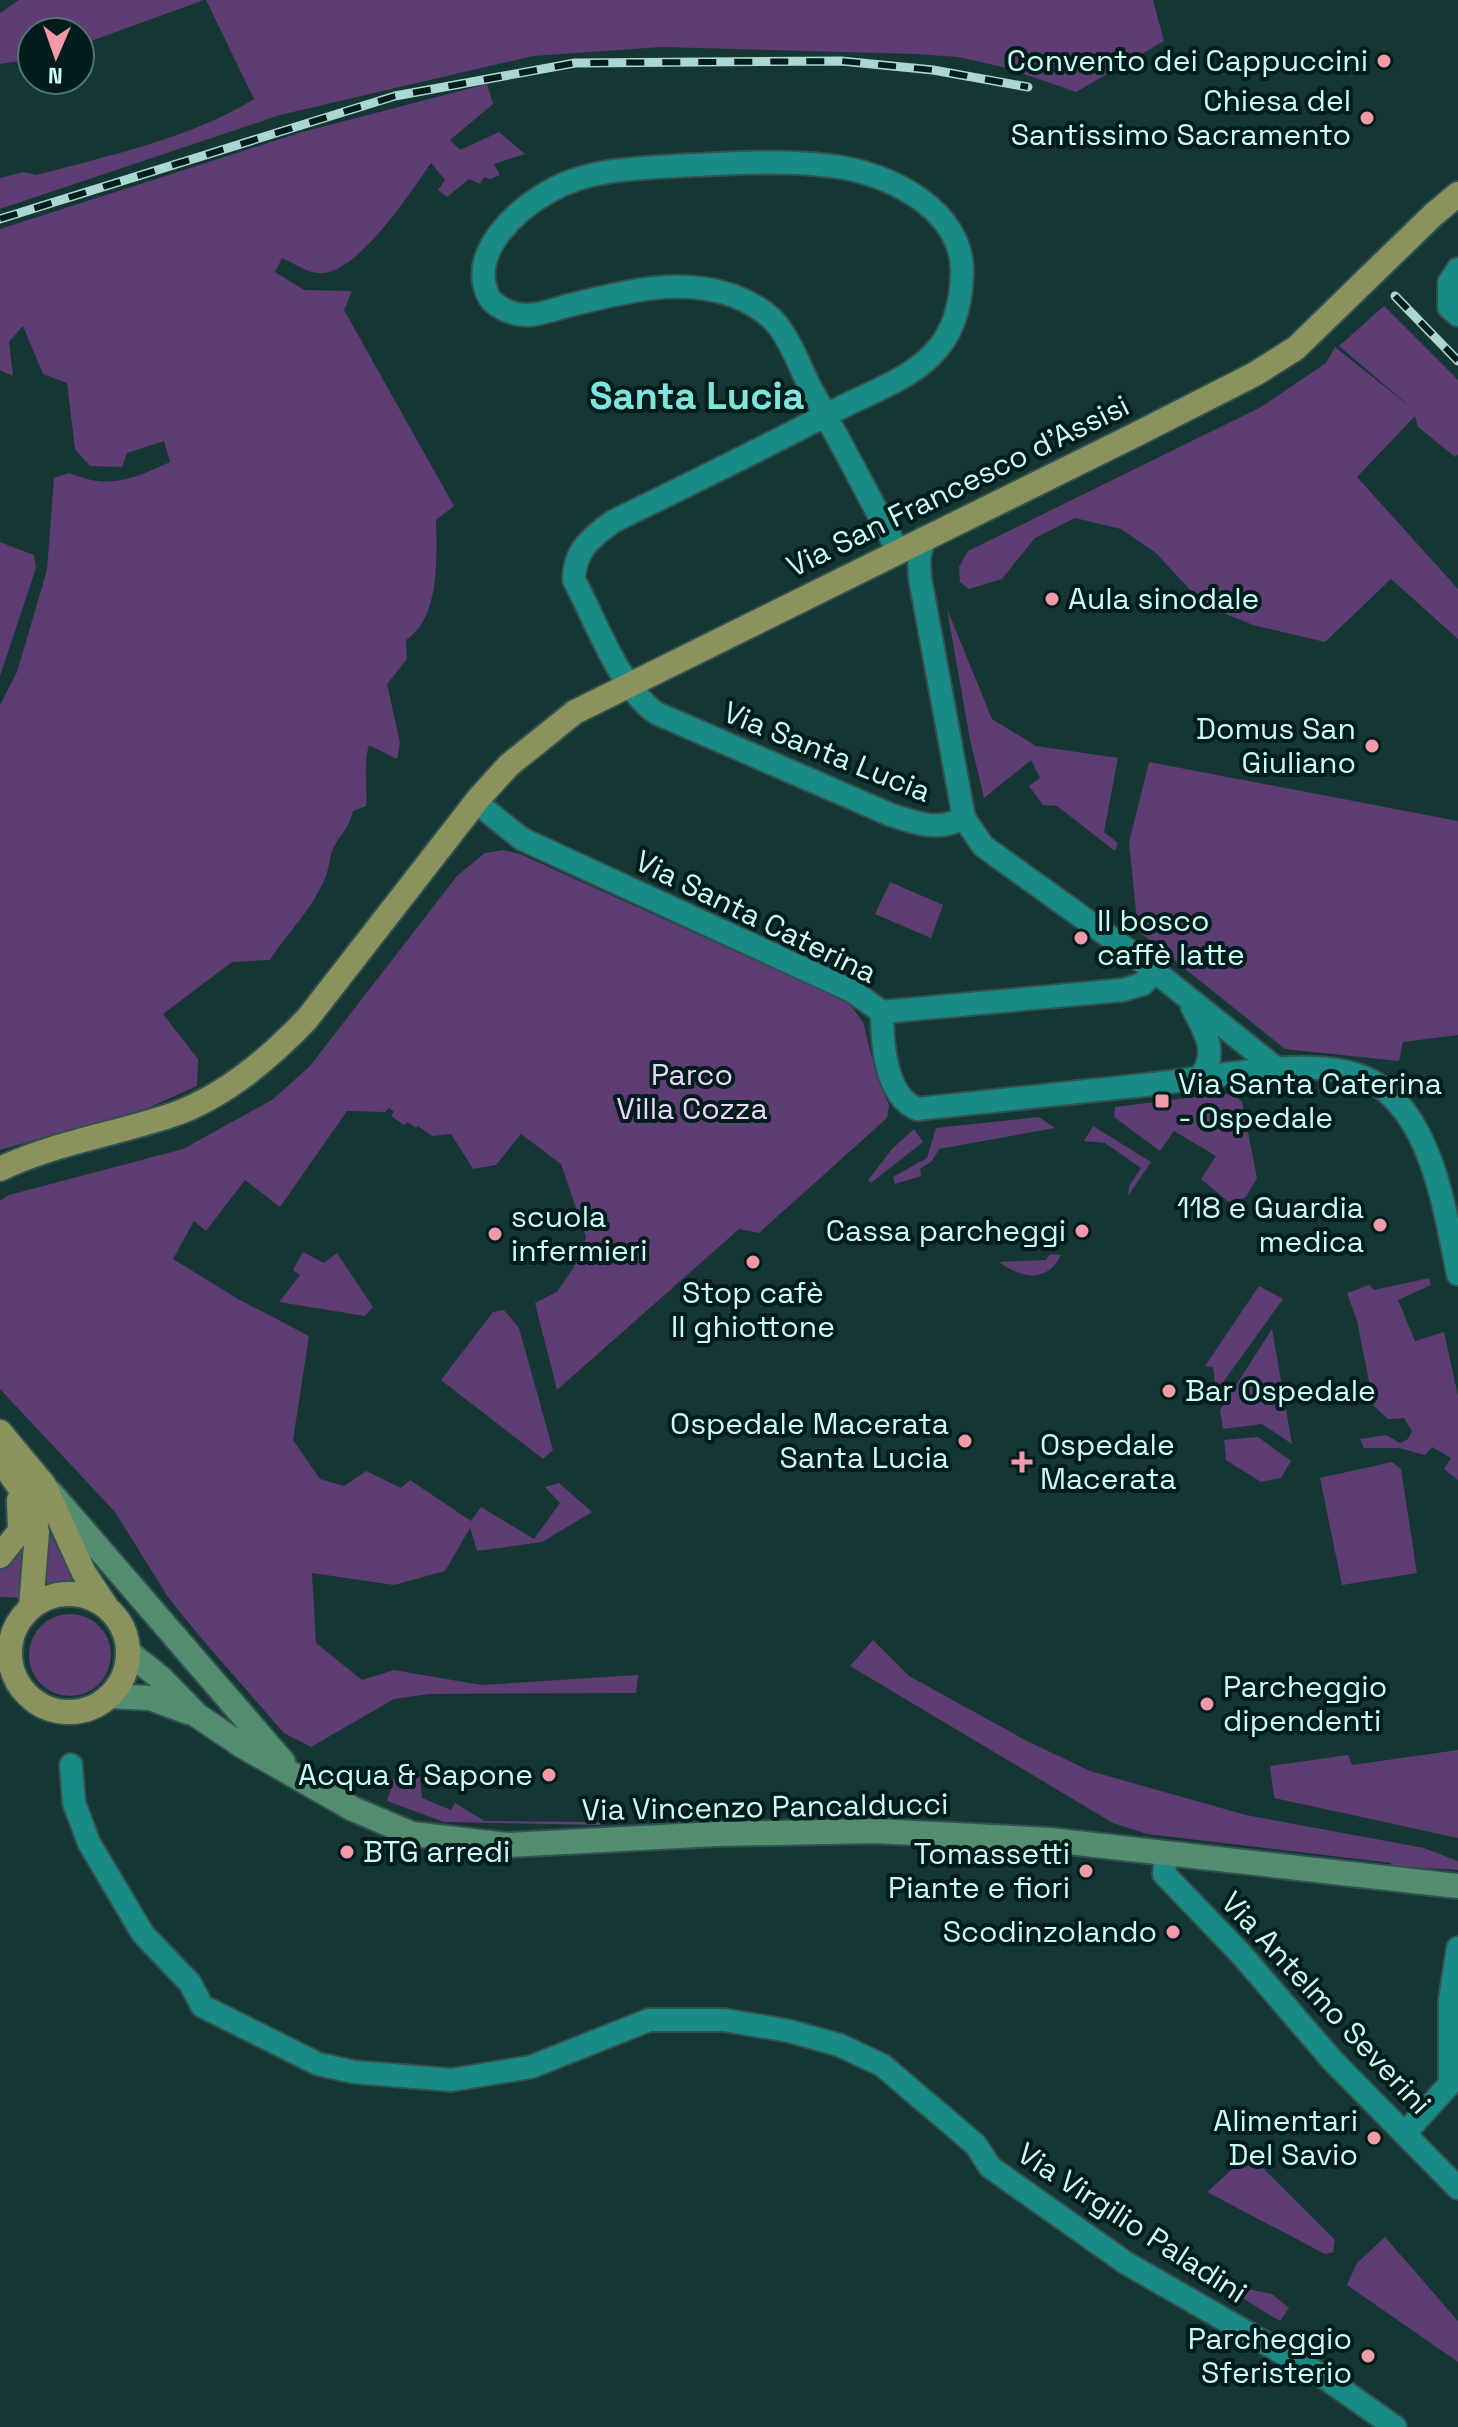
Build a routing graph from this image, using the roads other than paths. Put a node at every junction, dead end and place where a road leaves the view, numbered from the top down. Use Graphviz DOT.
graph roads {
  1 [pos="1458,194"];
  2 [pos="1458,269"];
  3 [pos="1458,315"];
  4 [pos="826,416"];
  5 [pos="924,538"];
  6 [pos="898,551"];
  7 [pos="630,685"];
  8 [pos="478,811"];
  9 [pos="964,818"];
  10 [pos="1153,972"];
  11 [pos="1189,1001"];
  12 [pos="882,1012"];
  13 [pos="1277,1069"];
  14 [pos="1199,1078"];
  15 [pos="0,1169"];
  16 [pos="0,1185"];
  17 [pos="1458,1274"];
  18 [pos="0,1432"];
  19 [pos="8,1468"];
  20 [pos="44,1485"];
  21 [pos="0,1556"];
  22 [pos="107,1608"];
  23 [pos="17,1611"];
  24 [pos="128,1652"];
  25 [pos="5,1660"];
  26 [pos="109,1696"];
  27 [pos="198,1716"];
  28 [pos="71,1765"];
  29 [pos="292,1774"];
  30 [pos="1166,1853"];
  31 [pos="1458,1886"];
  32 [pos="1458,1948"];
  33 [pos="1454,1999"];
  34 [pos="1405,2133"];
  35 [pos="1455,2180"];
  36 [pos="1395,2427"];
  1 -- 5 [label="main road, Via San Francesco d'Assisi, bridge"];
  2 -- 3 [label="street"];
  4 -- 4 [label="street"];
  4 -- 6 [label="street"];
  4 -- 7 [label="street, Via Santa Lucia"];
  5 -- 6 [label="main road, Via San Francesco d'Assisi"];
  5 -- 9 [label="street"];
  6 -- 7 [label="main road, Via San Francesco d'Assisi"];
  7 -- 8 [label="main road"];
  7 -- 8 [label="main road, Via San Francesco d'Assisi"];
  7 -- 9 [label="street, Via Santa Lucia"];
  8 -- 12 [label="street, Via Santa Caterina"];
  8 -- 15 [label="main road"];
  8 -- 16 [label="main road"];
  9 -- 10 [label="street, Via Santa Lucia"];
  10 -- 11 [label="street, Via Santa Lucia"];
  10 -- 12 [label="street"];
  11 -- 13 [label="street, Via Santa Lucia"];
  11 -- 14 [label="street, Via Santa Lucia"];
  12 -- 14 [label="street, Via Santa Caterina"];
  13 -- 14 [label="street, Via Santa Caterina"];
  13 -- 17 [label="street"];
  18 -- 20 [label="main road, Via Vincenzo Pancalducci"];
  19 -- 21 [label="main road"];
  19 -- 23 [label="main road, Via Vincenzo Pancalducci"];
  20 -- 22 [label="main road, Via Vincenzo Pancalducci"];
  20 -- 29 [label="main road"];
  22 -- 23 [label="main road"];
  22 -- 24 [label="main road, Via Vincenzo Pancalducci"];
  23 -- 25 [label="main road, Via Vincenzo Pancalducci"];
  24 -- 26 [label="main road"];
  24 -- 27 [label="main road, Via Vincenzo Pancalducci"];
  25 -- 26 [label="main road, Via Vincenzo Pancalducci"];
  26 -- 27 [label="main road, Via Vincenzo Pancalducci"];
  27 -- 29 [label="main road, Via Vincenzo Pancalducci"];
  28 -- 36 [label="street, Via Virgilio Paladini"];
  29 -- 30 [label="main road, Via Vincenzo Pancalducci"];
  30 -- 31 [label="main road, Via Vincenzo Pancalducci"];
  30 -- 34 [label="street, Via Antelmo Severini"];
  32 -- 33 [label="street"];
  33 -- 34 [label="street"];
  34 -- 35 [label="street, Via Antelmo Severini"];
}
